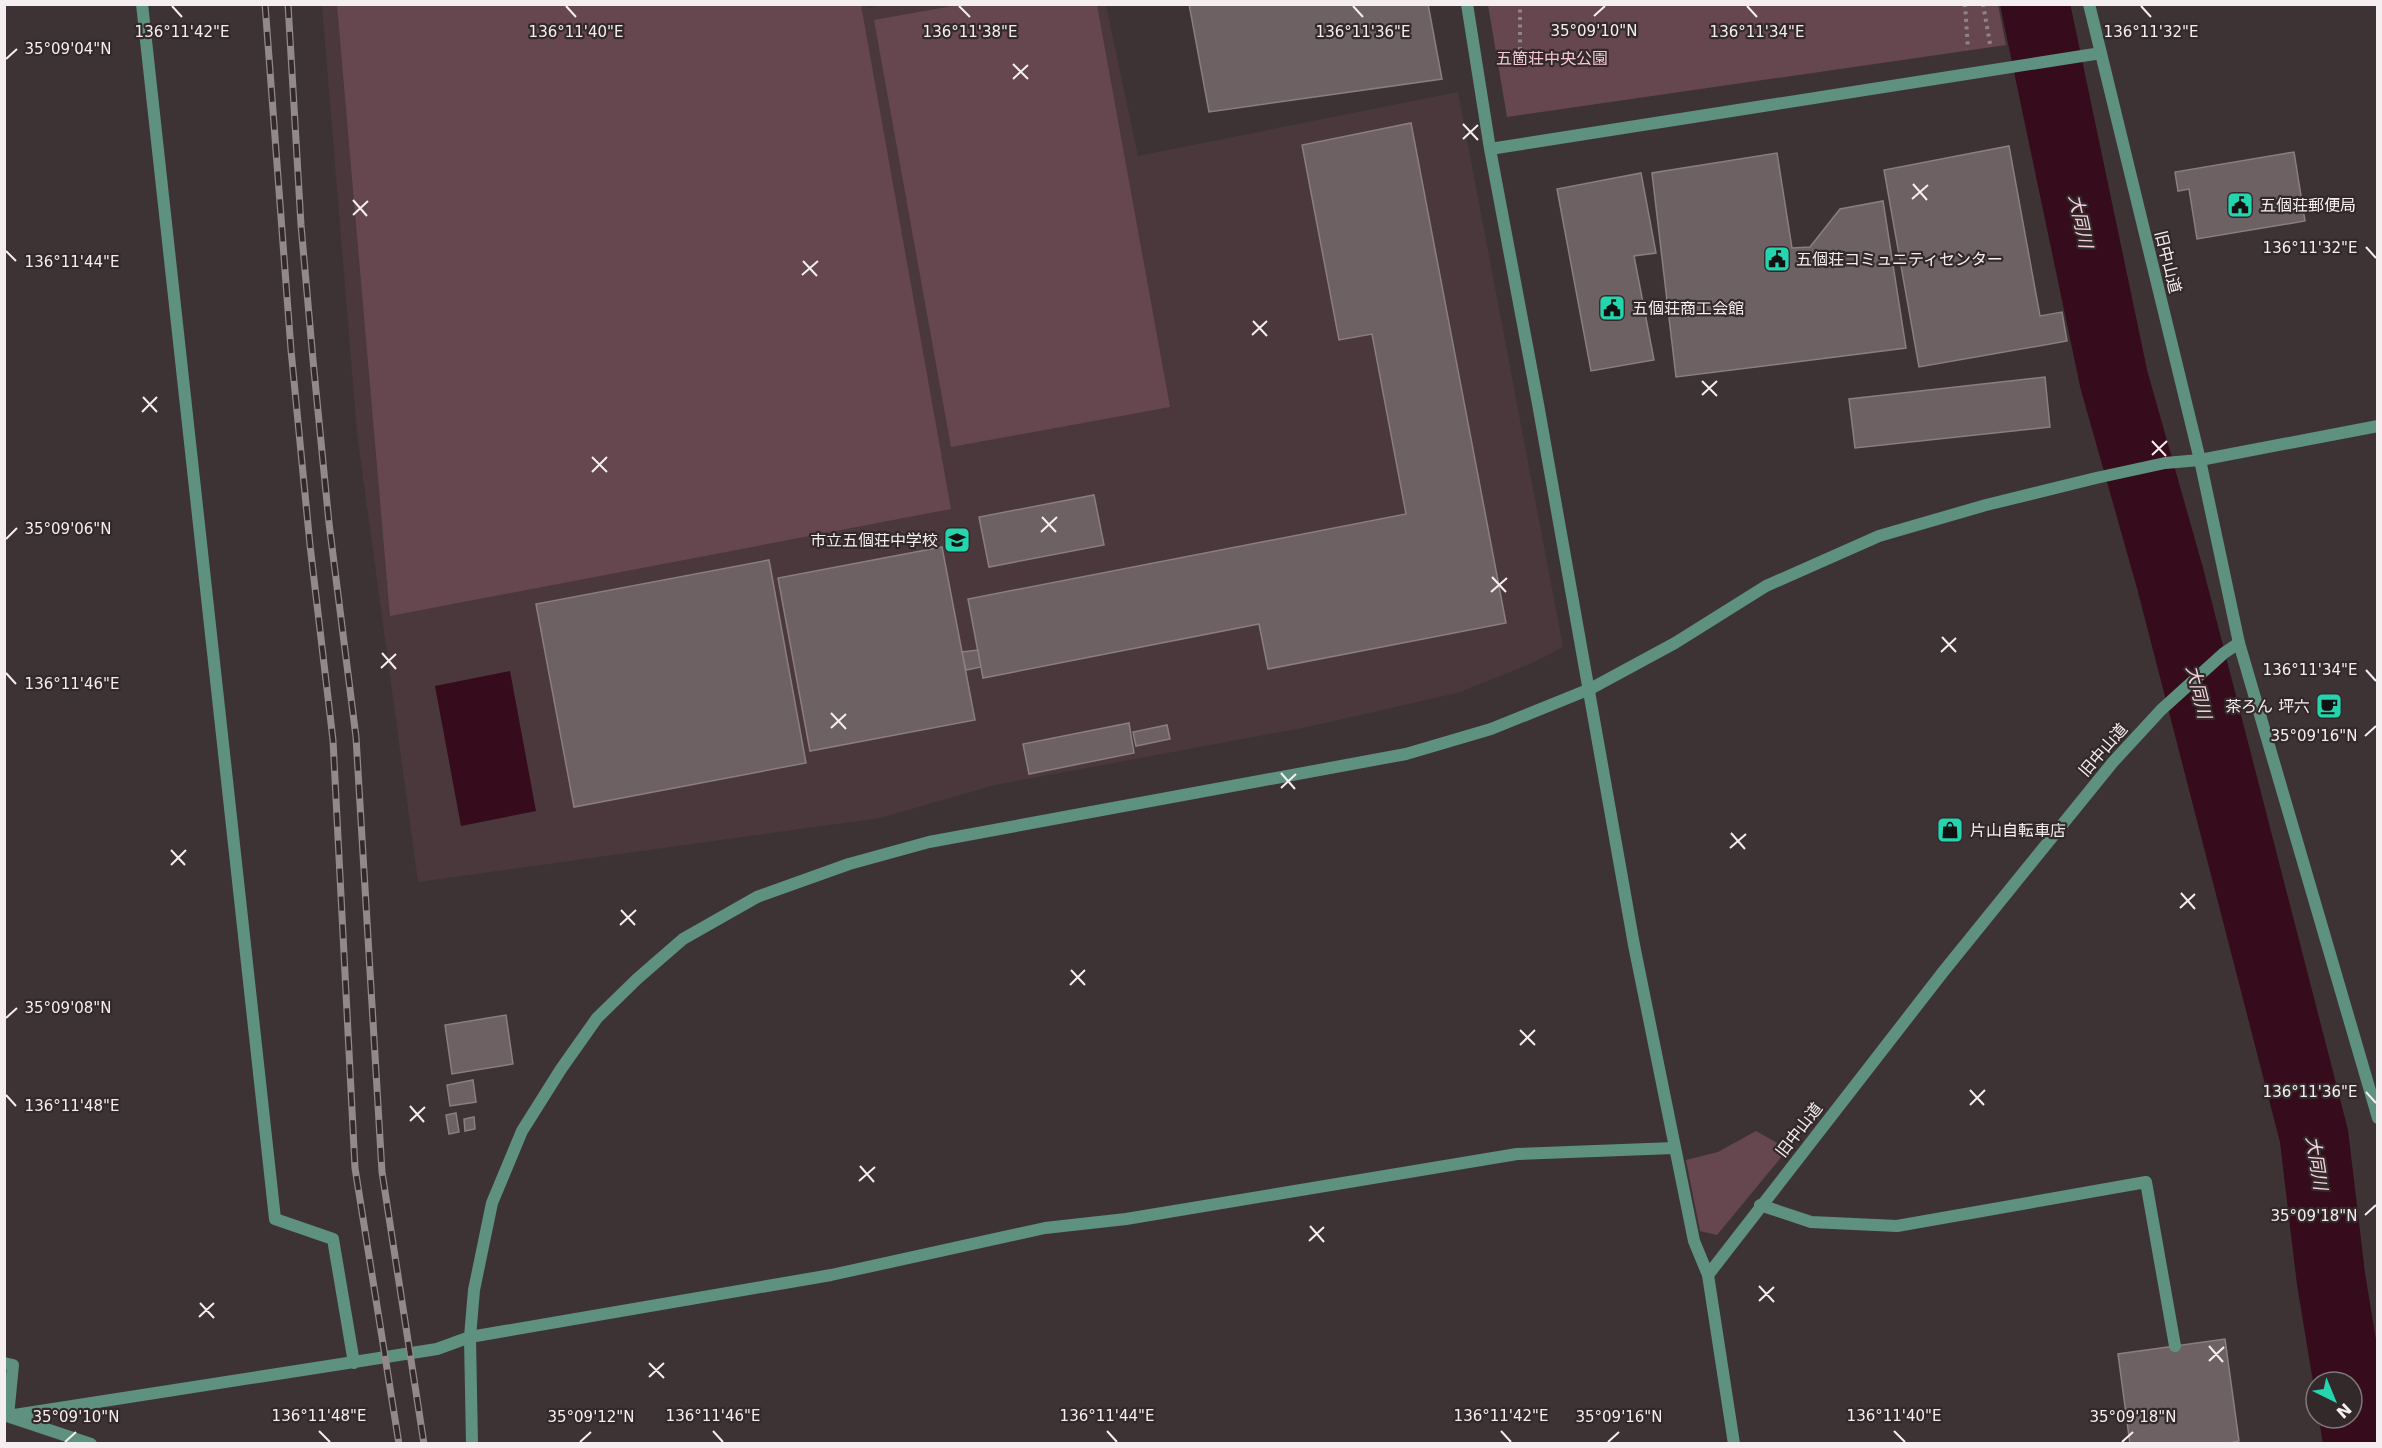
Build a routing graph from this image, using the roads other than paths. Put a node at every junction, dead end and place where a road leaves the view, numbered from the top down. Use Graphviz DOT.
graph roads {
  1 [pos="142,4"];
  2 [pos="1467,4"];
  3 [pos="2089,4"];
  4 [pos="2101,53"];
  5 [pos="1490,149"];
  6 [pos="2378,426"];
  7 [pos="2200,460"];
  8 [pos="2238,643"];
  9 [pos="1590,689"];
  10 [pos="2378,1118"];
  11 [pos="1674,1148"];
  12 [pos="1760,1205"];
  13 [pos="1708,1275"];
  14 [pos="470,1337"];
  15 [pos="2175,1346"];
  16 [pos="4,1363"];
  17 [pos="354,1363"];
  18 [pos="6,1416"];
  19 [pos="91,1443"];
  20 [pos="472,1443"];
  21 [pos="1734,1443"];
  1 -- 17 [label="street"];
  2 -- 5 [label="street"];
  3 -- 4 [label="street, 旧中山道"];
  4 -- 5 [label="street"];
  4 -- 7 [label="street, 旧中山道"];
  5 -- 9 [label="street"];
  6 -- 7 [label="street"];
  7 -- 8 [label="street, 旧中山道"];
  7 -- 9 [label="street"];
  8 -- 10 [label="street"];
  8 -- 12 [label="street, 旧中山道"];
  9 -- 11 [label="street"];
  9 -- 14 [label="street"];
  11 -- 13 [label="street"];
  11 -- 14 [label="street"];
  12 -- 13 [label="street, 旧中山道"];
  12 -- 15 [label="street"];
  13 -- 21 [label="street"];
  14 -- 17 [label="street"];
  14 -- 20 [label="street"];
  16 -- 18 [label="street"];
  17 -- 18 [label="street"];
  18 -- 19 [label="street"];
}
